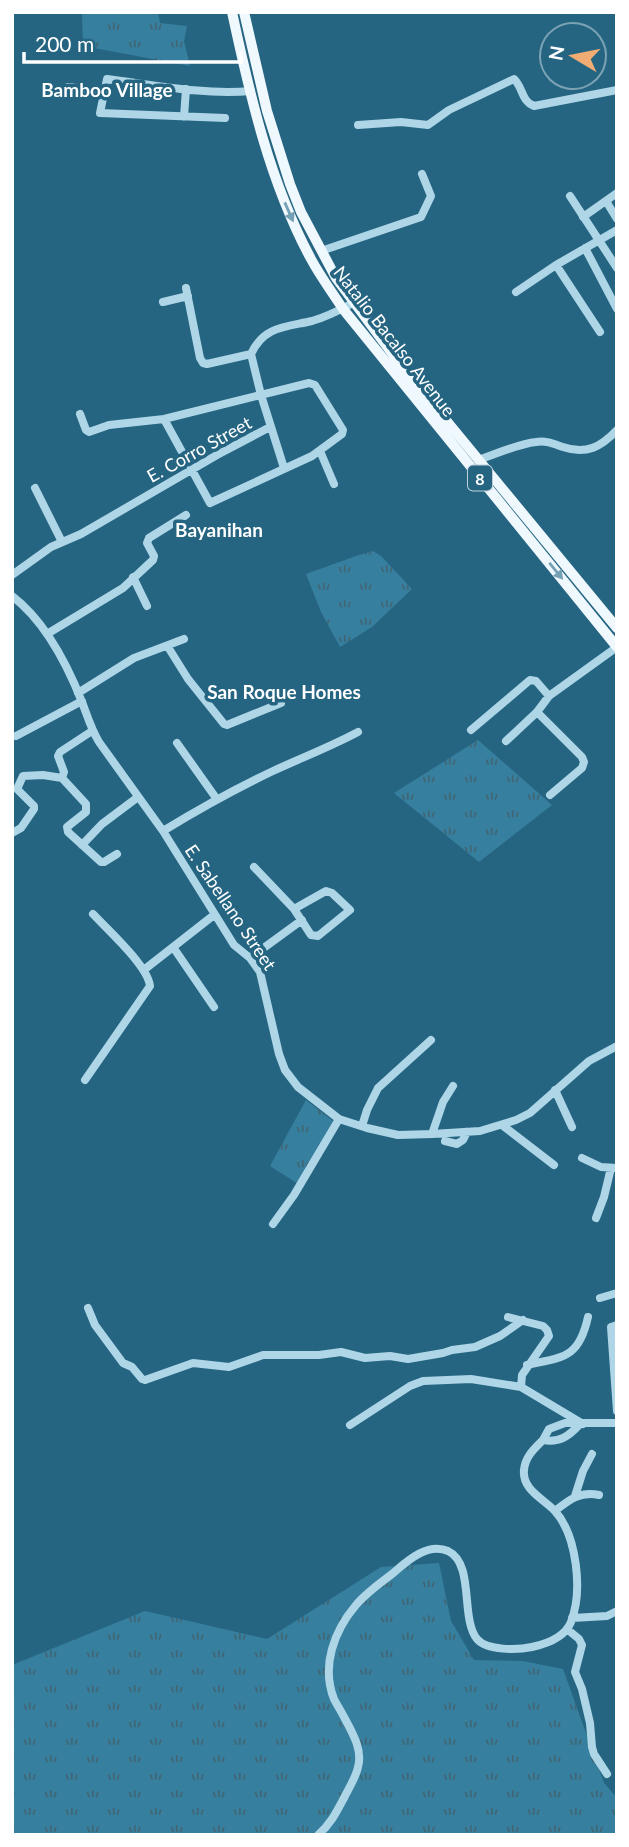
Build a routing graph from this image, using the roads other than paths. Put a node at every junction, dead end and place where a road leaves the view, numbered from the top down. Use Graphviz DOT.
graph roads {
  1 [pos="232,12"];
  2 [pos="244,12"];
  3 [pos="68,87"];
  4 [pos="186,89"];
  5 [pos="617,90"];
  6 [pos="105,91"];
  7 [pos="251,92"];
  8 [pos="184,117"];
  9 [pos="225,118"];
  10 [pos="358,125"];
  11 [pos="422,174"];
  12 [pos="617,193"];
  13 [pos="570,196"];
  14 [pos="606,201"];
  15 [pos="583,216"];
  16 [pos="617,219"];
  17 [pos="617,230"];
  18 [pos="599,241"];
  19 [pos="585,248"];
  20 [pos="321,251"];
  21 [pos="556,265"];
  22 [pos="617,268"];
  23 [pos="516,292"];
  24 [pos="163,302"];
  25 [pos="348,306"];
  26 [pos="617,309"];
  27 [pos="600,332"];
  28 [pos="251,354"];
  29 [pos="261,395"];
  30 [pos="80,414"];
  31 [pos="164,419"];
  32 [pos="270,427"];
  33 [pos="617,430"];
  34 [pos="320,451"];
  35 [pos="478,460"];
  36 [pos="284,468"];
  37 [pos="192,470"];
  38 [pos="334,484"];
  39 [pos="35,488"];
  40 [pos="186,515"];
  41 [pos="62,542"];
  42 [pos="12,575"];
  43 [pos="133,578"];
  44 [pos="12,596"];
  45 [pos="147,606"];
  46 [pos="617,628"];
  47 [pos="47,634"];
  48 [pos="184,639"];
  49 [pos="168,646"];
  50 [pos="617,647"];
  51 [pos="549,696"];
  52 [pos="80,697"];
  53 [pos="281,703"];
  54 [pos="537,712"];
  55 [pos="471,730"];
  56 [pos="92,731"];
  57 [pos="358,732"];
  58 [pos="16,736"];
  59 [pos="506,741"];
  60 [pos="177,743"];
  61 [pos="62,778"];
  62 [pos="550,795"];
  63 [pos="138,797"];
  64 [pos="216,799"];
  65 [pos="163,831"];
  66 [pos="12,833"];
  67 [pos="82,845"];
  68 [pos="117,854"];
  69 [pos="254,867"];
  70 [pos="294,909"];
  71 [pos="93,914"];
  72 [pos="214,915"];
  73 [pos="302,920"];
  74 [pos="173,947"];
  75 [pos="250,958"];
  76 [pos="145,970"];
  77 [pos="214,1007"];
  78 [pos="431,1040"];
  79 [pos="617,1046"];
  80 [pos="85,1080"];
  81 [pos="453,1086"];
  82 [pos="555,1090"];
  83 [pos="339,1119"];
  84 [pos="502,1125"];
  85 [pos="362,1126"];
  86 [pos="572,1127"];
  87 [pos="467,1132"];
  88 [pos="432,1134"];
  89 [pos="445,1141"];
  90 [pos="582,1158"];
  91 [pos="555,1166"];
  92 [pos="614,1168"];
  93 [pos="596,1218"];
  94 [pos="273,1224"];
  95 [pos="617,1293"];
  96 [pos="600,1298"];
  97 [pos="88,1308"];
  98 [pos="508,1317"];
  99 [pos="588,1317"];
  100 [pos="523,1320"];
  101 [pos="617,1325"];
  102 [pos="527,1365"];
  103 [pos="521,1387"];
  104 [pos="617,1410"];
  105 [pos="617,1423"];
  106 [pos="582,1424"];
  107 [pos="350,1425"];
  108 [pos="543,1440"];
  109 [pos="592,1454"];
  110 [pos="599,1495"];
  111 [pos="576,1496"];
  112 [pos="555,1511"];
  113 [pos="617,1612"];
  114 [pos="572,1618"];
  115 [pos="567,1629"];
  116 [pos="607,1774"];
  117 [pos="318,1835"];
  1 -- 7 [label="main road, Natalio Bacalso Avenue / 8"];
  2 -- 20 [label="main road, Natalio Bacalso Avenue / 8"];
  3 -- 6 [label="street"];
  4 -- 6 [label="street"];
  4 -- 7 [label="street"];
  4 -- 8 [label="street"];
  5 -- 10 [label="street"];
  6 -- 8 [label="street"];
  7 -- 25 [label="main road, Natalio Bacalso Avenue / 8, one-way"];
  8 -- 9 [label="street"];
  11 -- 20 [label="street"];
  12 -- 14 [label="street"];
  13 -- 15 [label="street"];
  14 -- 15 [label="street"];
  14 -- 16 [label="street"];
  15 -- 18 [label="street"];
  17 -- 18 [label="street"];
  18 -- 19 [label="street"];
  18 -- 22 [label="street"];
  19 -- 21 [label="street"];
  19 -- 26 [label="street"];
  20 -- 25 [label="main road, Natalio Bacalso Avenue / 8"];
  21 -- 23 [label="street"];
  21 -- 27 [label="street"];
  24 -- 28 [label="street"];
  25 -- 28 [label="street"];
  25 -- 35 [label="main road, Natalio Bacalso Avenue / 8"];
  25 -- 50 [label="main road, Natalio Bacalso Avenue / 8, one-way"];
  28 -- 29 [label="street, E. Corro Street"];
  29 -- 31 [label="street"];
  29 -- 32 [label="street, E. Corro Street"];
  29 -- 34 [label="street"];
  30 -- 31 [label="street"];
  31 -- 37 [label="street"];
  32 -- 36 [label="street"];
  32 -- 37 [label="street, E. Corro Street"];
  33 -- 35 [label="street"];
  34 -- 36 [label="street"];
  34 -- 38 [label="street"];
  35 -- 46 [label="main road, Natalio Bacalso Avenue / 8"];
  36 -- 37 [label="street"];
  37 -- 41 [label="street, E. Corro Street"];
  39 -- 41 [label="street"];
  40 -- 43 [label="street"];
  41 -- 42 [label="street, E. Corro Street"];
  43 -- 45 [label="street"];
  43 -- 47 [label="street"];
  44 -- 47 [label="street, E. Sabellano Street"];
  47 -- 52 [label="street, E. Sabellano Street"];
  48 -- 49 [label="street"];
  49 -- 52 [label="street"];
  49 -- 53 [label="street"];
  50 -- 51 [label="street"];
  51 -- 54 [label="street"];
  51 -- 55 [label="street"];
  52 -- 56 [label="street, E. Sabellano Street"];
  52 -- 58 [label="street"];
  54 -- 59 [label="street"];
  54 -- 62 [label="street"];
  56 -- 61 [label="street"];
  56 -- 63 [label="street, E. Sabellano Street"];
  57 -- 64 [label="street"];
  60 -- 64 [label="street"];
  61 -- 66 [label="street"];
  61 -- 67 [label="street"];
  63 -- 65 [label="street, E. Sabellano Street"];
  63 -- 67 [label="street"];
  64 -- 65 [label="street"];
  65 -- 72 [label="street, E. Sabellano Street"];
  67 -- 68 [label="street"];
  69 -- 70 [label="street"];
  70 -- 73 [label="street"];
  70 -- 73 [label="street"];
  71 -- 76 [label="street"];
  72 -- 74 [label="street"];
  72 -- 75 [label="street, E. Sabellano Street"];
  73 -- 75 [label="street"];
  74 -- 76 [label="street"];
  74 -- 77 [label="street"];
  75 -- 83 [label="street, E. Sabellano Street"];
  76 -- 80 [label="street"];
  78 -- 85 [label="street"];
  79 -- 82 [label="street, E. Sabellano Street"];
  81 -- 88 [label="street"];
  82 -- 84 [label="street, E. Sabellano Street"];
  82 -- 86 [label="street"];
  83 -- 85 [label="street, E. Sabellano Street"];
  83 -- 94 [label="street"];
  84 -- 87 [label="street, E. Sabellano Street"];
  84 -- 91 [label="street"];
  85 -- 88 [label="street, E. Sabellano Street"];
  87 -- 88 [label="street, E. Sabellano Street"];
  87 -- 89 [label="street"];
  90 -- 92 [label="street"];
  92 -- 93 [label="street"];
  95 -- 96 [label="street"];
  97 -- 100 [label="street"];
  98 -- 100 [label="street"];
  99 -- 102 [label="street"];
  100 -- 102 [label="street"];
  101 -- 104 [label="street"];
  102 -- 103 [label="street"];
  103 -- 106 [label="street"];
  103 -- 107 [label="street"];
  105 -- 106 [label="street"];
  106 -- 108 [label="street"];
  106 -- 108 [label="street"];
  108 -- 112 [label="street"];
  109 -- 111 [label="street"];
  110 -- 111 [label="street"];
  111 -- 112 [label="street"];
  112 -- 114 [label="street"];
  113 -- 114 [label="street"];
  114 -- 115 [label="street"];
  115 -- 116 [label="street"];
  115 -- 117 [label="street"];
}
